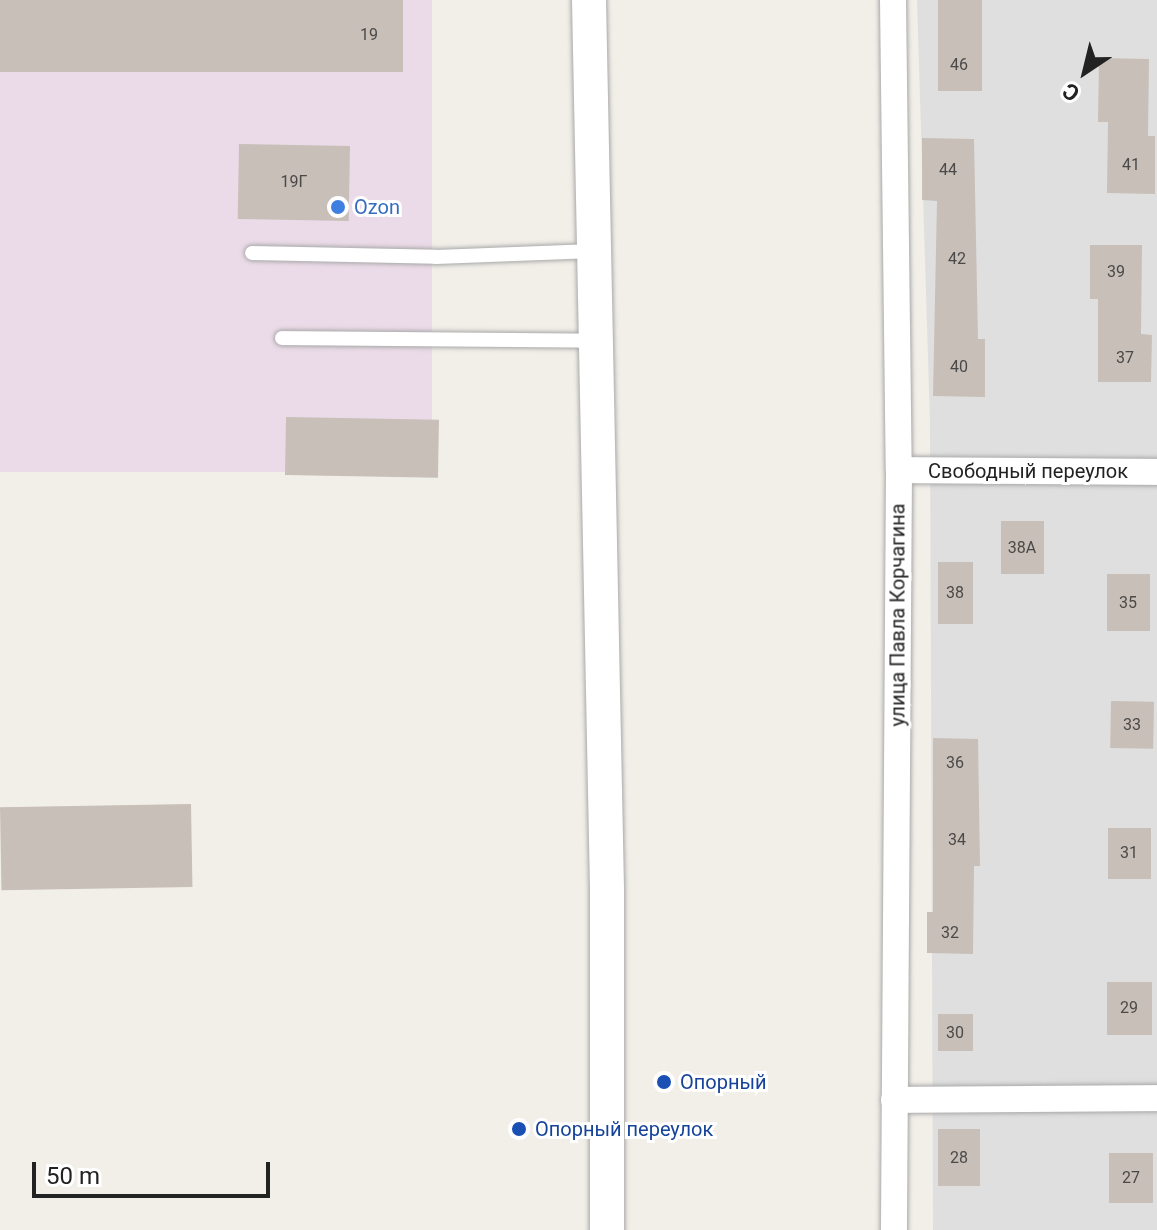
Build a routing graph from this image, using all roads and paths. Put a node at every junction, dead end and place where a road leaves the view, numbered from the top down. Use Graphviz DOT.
graph roads {
  1 [pos="589,0"];
  2 [pos="893,0"];
  3 [pos="594,251"];
  4 [pos="252,253"];
  5 [pos="282,338"];
  6 [pos="596,341"];
  7 [pos="899,470"];
  8 [pos="1157,472"];
  9 [pos="1157,1098"];
  10 [pos="894,1100"];
  11 [pos="607,1230"];
  12 [pos="894,1230"];
  1 -- 3 [label="street"];
  2 -- 7 [label="street, улица Павла Корчагина"];
  3 -- 4 [label="lane"];
  3 -- 6 [label="street"];
  5 -- 6 [label="lane"];
  6 -- 11 [label="street"];
  7 -- 8 [label="street, Свободный переулок"];
  7 -- 10 [label="street, улица Павла Корчагина"];
  9 -- 10 [label="street"];
  10 -- 12 [label="street, улица Павла Корчагина"];
}
